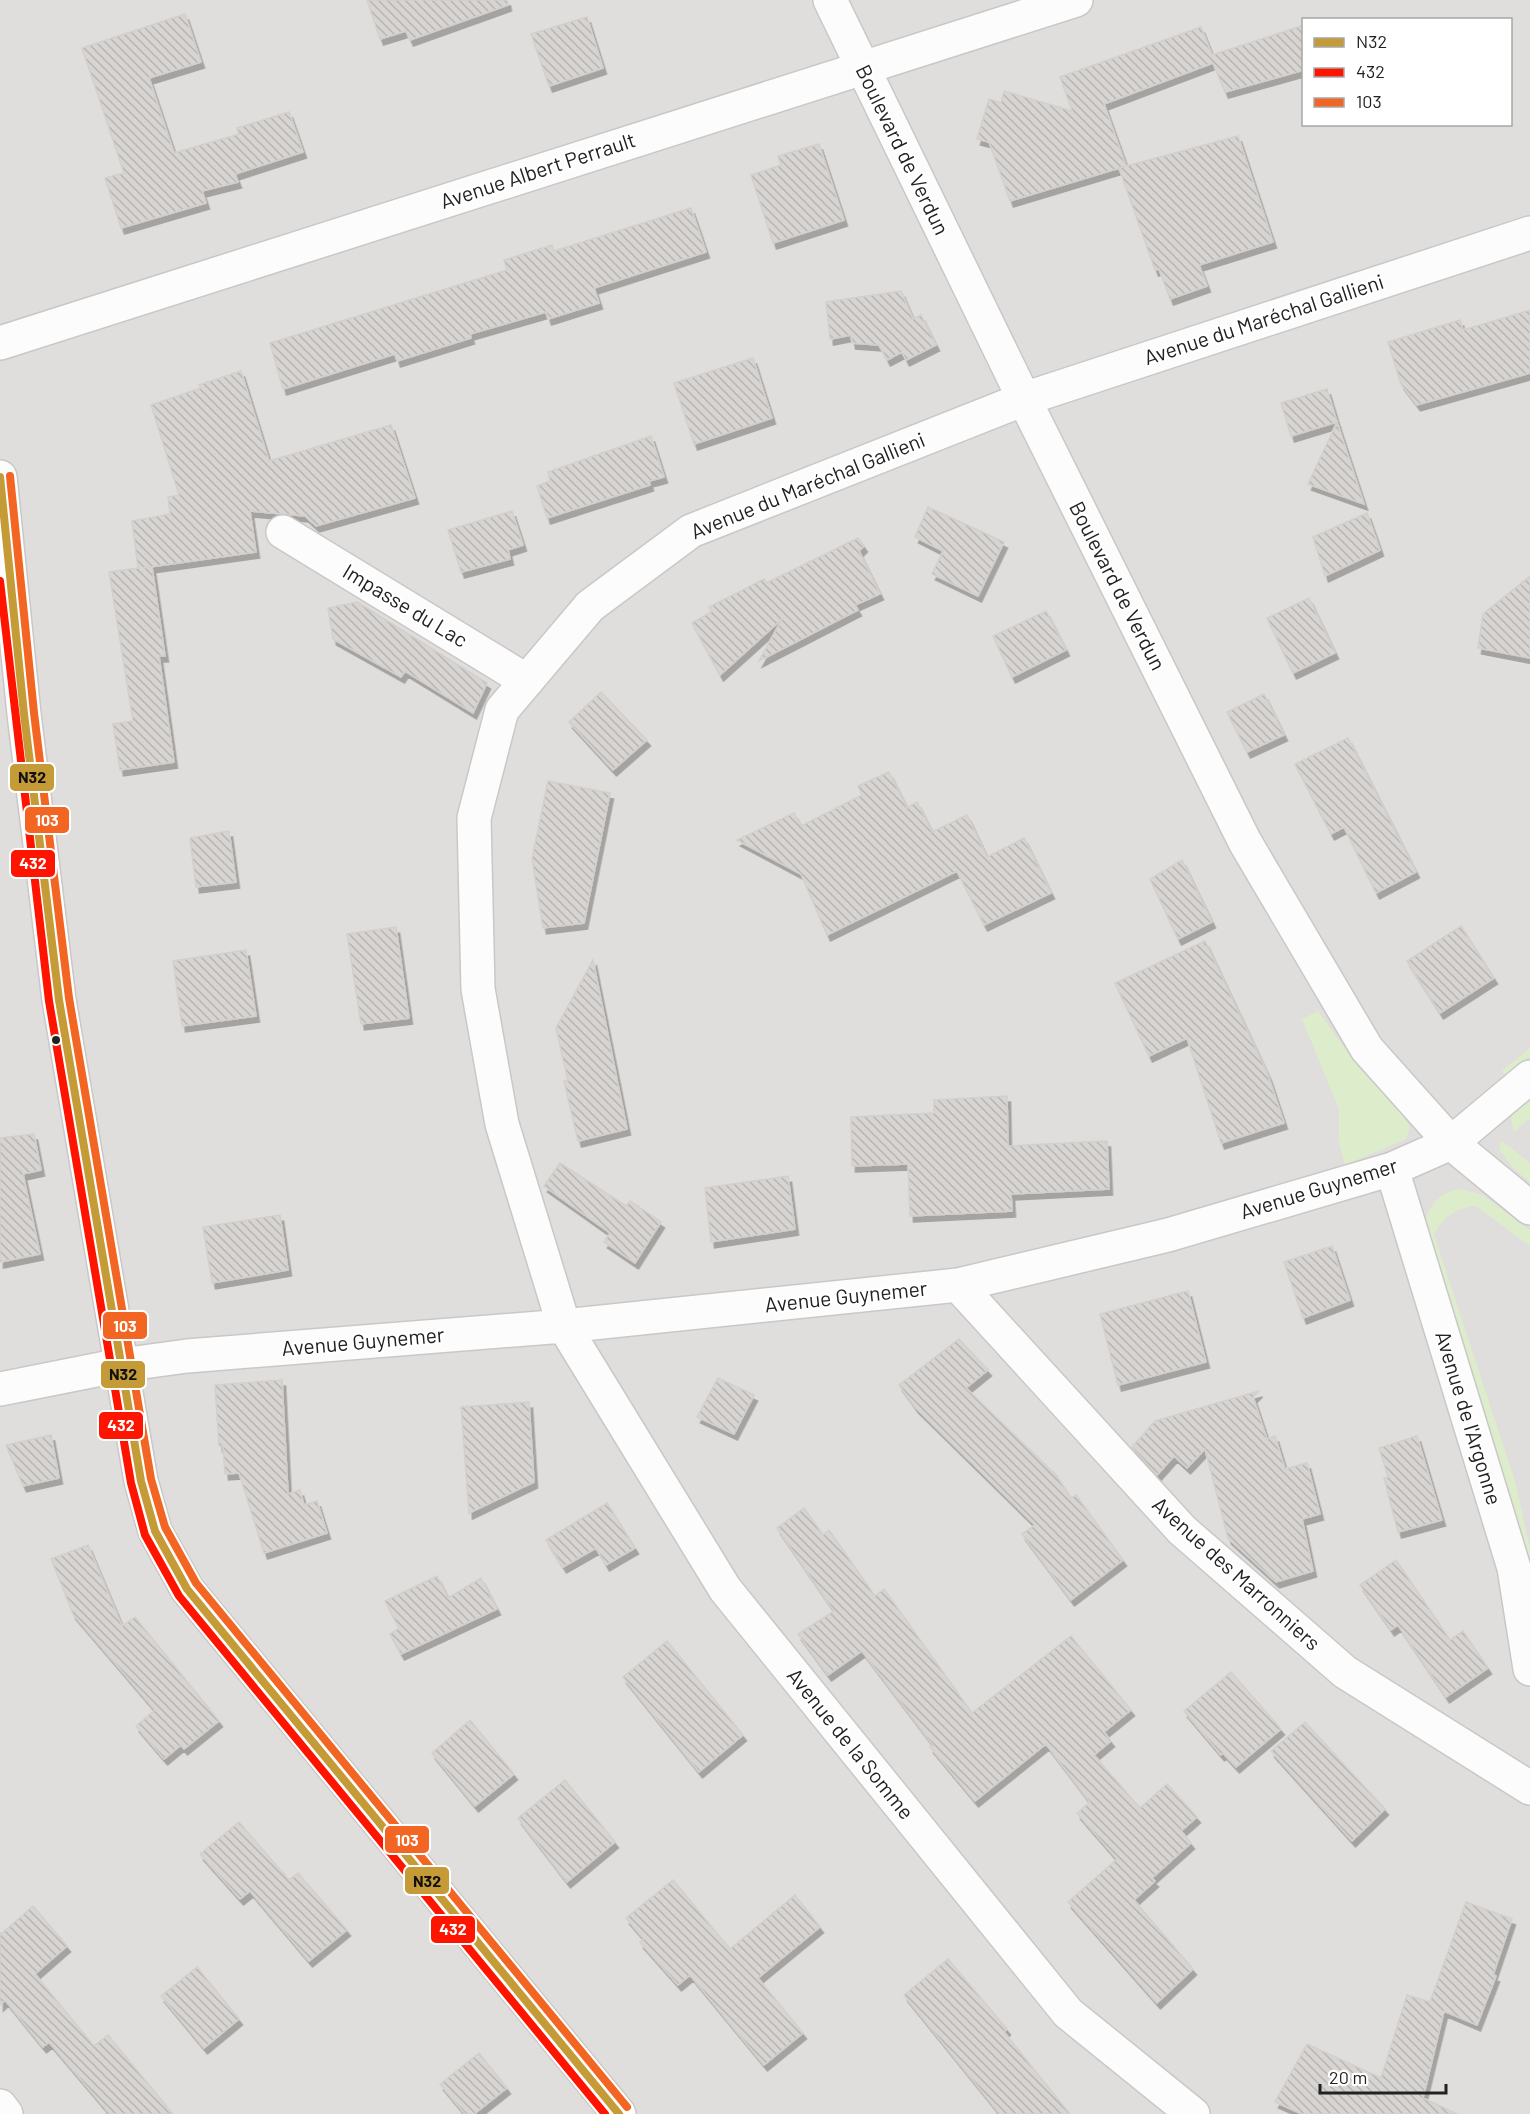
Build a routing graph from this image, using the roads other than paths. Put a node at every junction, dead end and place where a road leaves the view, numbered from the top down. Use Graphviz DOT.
graph roads {
  1 [pos="830,0"];
  2 [pos="1076,0"];
  3 [pos="863,68"];
  4 [pos="1530,233"];
  5 [pos="0,343"];
  6 [pos="1024,399"];
  7 [pos="0,477"];
  8 [pos="283,532"];
  9 [pos="527,681"];
  10 [pos="1530,1077"];
  11 [pos="1451,1143"];
  12 [pos="1392,1169"];
  13 [pos="1530,1208"];
  14 [pos="958,1285"];
  15 [pos="564,1326"];
  16 [pos="120,1365"];
  17 [pos="0,1389"];
  18 [pos="1530,1670"];
  19 [pos="1530,1788"];
  20 [pos="0,2106"];
  21 [pos="6,2114"];
  22 [pos="619,2114"];
  23 [pos="1194,2114"];
  1 -- 3 [label="street, Boulevard de Verdun"];
  2 -- 3 [label="street, Avenue Albert Perrault"];
  3 -- 5 [label="street, Avenue Albert Perrault"];
  3 -- 6 [label="street, Boulevard de Verdun"];
  4 -- 6 [label="street, Avenue du Maréchal Gallieni"];
  6 -- 9 [label="street, Avenue du Maréchal Gallieni"];
  6 -- 11 [label="street, Boulevard de Verdun"];
  7 -- 16 [label="street"];
  8 -- 9 [label="street, Impasse du Lac"];
  9 -- 15 [label="street, Avenue du Maréchal Gallieni"];
  10 -- 11 [label="street, Avenue Guynemer"];
  11 -- 12 [label="street, Avenue Guynemer"];
  11 -- 13 [label="street, Boulevard de Verdun"];
  12 -- 14 [label="street, Avenue Guynemer"];
  12 -- 18 [label="street, Avenue de l'Argonne"];
  14 -- 15 [label="street, Avenue Guynemer"];
  14 -- 19 [label="street, Avenue des Marronniers"];
  15 -- 16 [label="street, Avenue Guynemer"];
  15 -- 23 [label="street, Avenue de la Somme"];
  16 -- 17 [label="street, Avenue Guynemer"];
  16 -- 22 [label="street"];
  20 -- 21 [label="street"];
}
